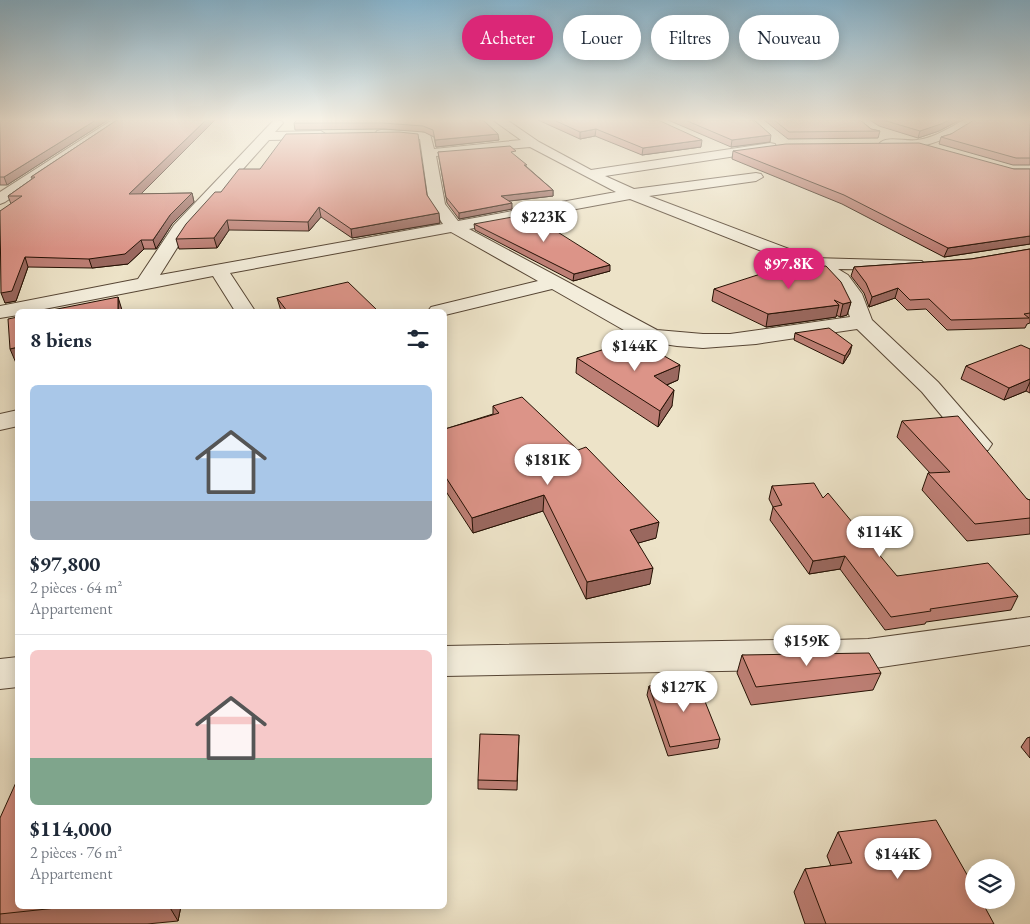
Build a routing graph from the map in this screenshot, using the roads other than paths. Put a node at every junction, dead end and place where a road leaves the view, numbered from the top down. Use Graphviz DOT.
graph roads {
  1 [pos="55,163"];
  2 [pos="240,163"];
  3 [pos="431,163"];
  4 [pos="570,163"];
  5 [pos="658,163"];
  6 [pos="590,174"];
  7 [pos="756,177"];
  8 [pos="632,194"];
  9 [pos="0,199"];
  10 [pos="454,227"];
  11 [pos="808,263"];
  12 [pos="937,264"];
  13 [pos="219,270"];
  14 [pos="145,283"];
  15 [pos="555,283"];
  16 [pos="244,309"];
  17 [pos="446,309"];
  18 [pos="0,312"];
  19 [pos="862,322"];
  20 [pos="15,419"];
  21 [pos="0,422"];
  22 [pos="992,459"];
  23 [pos="1030,631"];
  24 [pos="447,661"];
  25 [pos="15,672"];
  26 [pos="0,674"];
  1 -- 9 [label="street"];
  2 -- 14 [label="street"];
  3 -- 10 [label="street"];
  4 -- 6 [label="street"];
  5 -- 6 [label="street"];
  6 -- 8 [label="street"];
  7 -- 8 [label="street"];
  8 -- 10 [label="street"];
  8 -- 11 [label="street"];
  10 -- 13 [label="street"];
  10 -- 15 [label="street"];
  11 -- 12 [label="street"];
  11 -- 19 [label="street"];
  13 -- 14 [label="street"];
  13 -- 16 [label="street"];
  14 -- 18 [label="street"];
  15 -- 17 [label="street"];
  15 -- 19 [label="street"];
  19 -- 22 [label="street"];
  20 -- 21 [label="street"];
  23 -- 24 [label="street"];
  25 -- 26 [label="street"];
}
